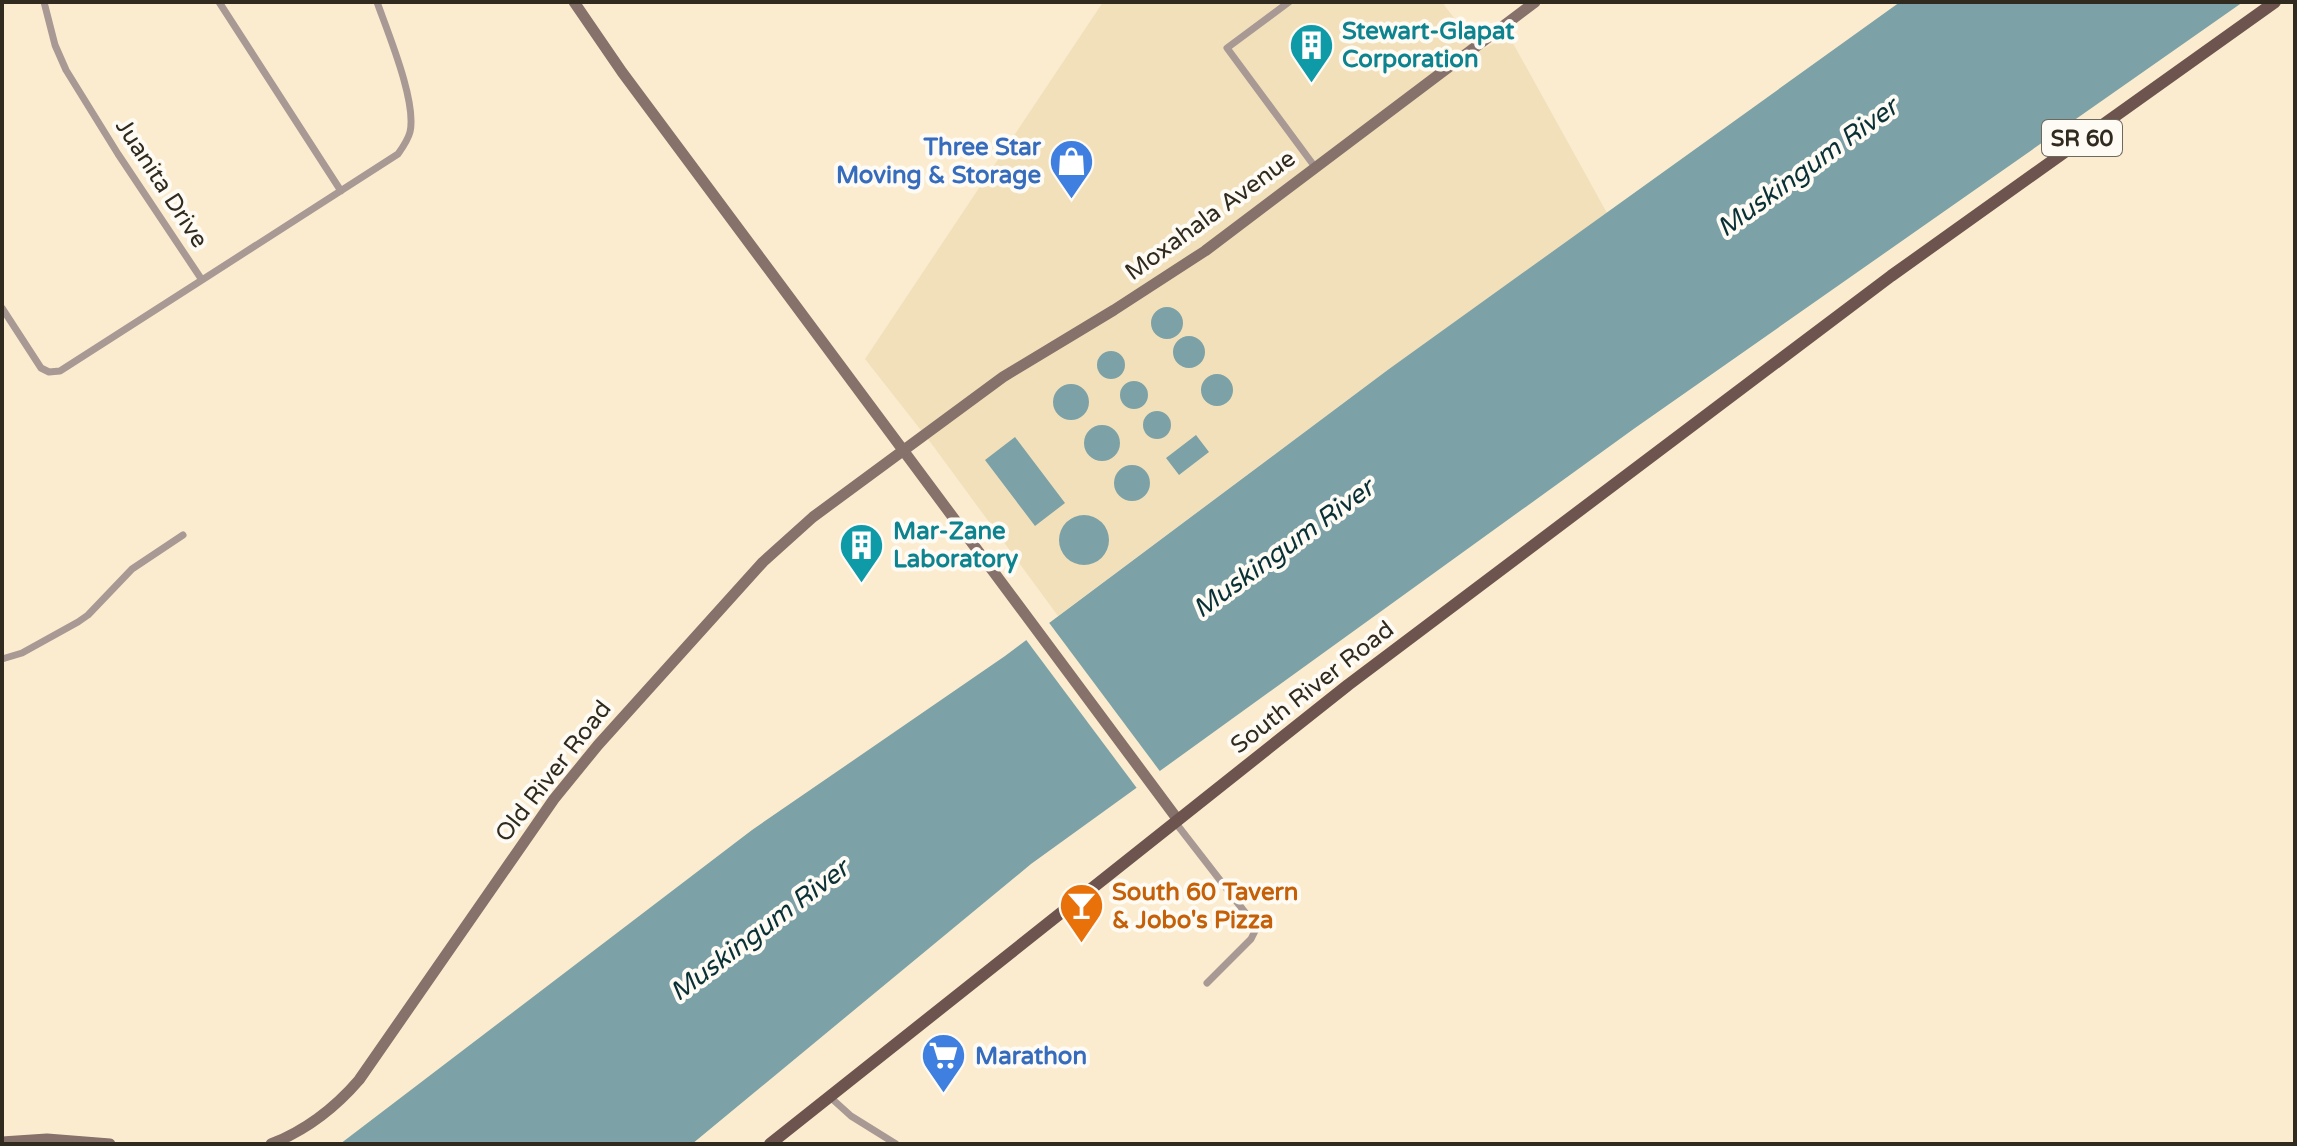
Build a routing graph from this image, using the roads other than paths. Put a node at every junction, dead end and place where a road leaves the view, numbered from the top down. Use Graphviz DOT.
graph roads {
  1 [pos="44,2"];
  2 [pos="219,2"];
  3 [pos="377,2"];
  4 [pos="574,2"];
  5 [pos="1289,2"];
  6 [pos="1535,2"];
  7 [pos="2275,2"];
  8 [pos="1315,167"];
  9 [pos="341,191"];
  10 [pos="202,280"];
  11 [pos="2,308"];
  12 [pos="903,451"];
  13 [pos="183,535"];
  14 [pos="2,659"];
  15 [pos="1177,821"];
  16 [pos="1207,983"];
  17 [pos="830,1097"];
  18 [pos="2,1142"];
  19 [pos="110,1144"];
  20 [pos="271,1144"];
  21 [pos="770,1144"];
  22 [pos="896,1144"];
  1 -- 10 [label="street, Juanita Drive"];
  2 -- 9 [label="street"];
  3 -- 9 [label="street"];
  4 -- 12 [label="main road"];
  5 -- 8 [label="street"];
  6 -- 8 [label="main road, Moxahala Avenue"];
  7 -- 15 [label="main road, South River Road / SR 60"];
  8 -- 12 [label="main road, Moxahala Avenue"];
  9 -- 10 [label="street"];
  10 -- 11 [label="street, Juanita Drive"];
  12 -- 15 [label="main road"];
  12 -- 20 [label="main road, Old River Road"];
  13 -- 14 [label="street"];
  15 -- 16 [label="street"];
  15 -- 17 [label="main road, South River Road / SR 60"];
  17 -- 21 [label="main road, South River Road / SR 60"];
  17 -- 22 [label="street"];
  18 -- 19 [label="main road"];
}
